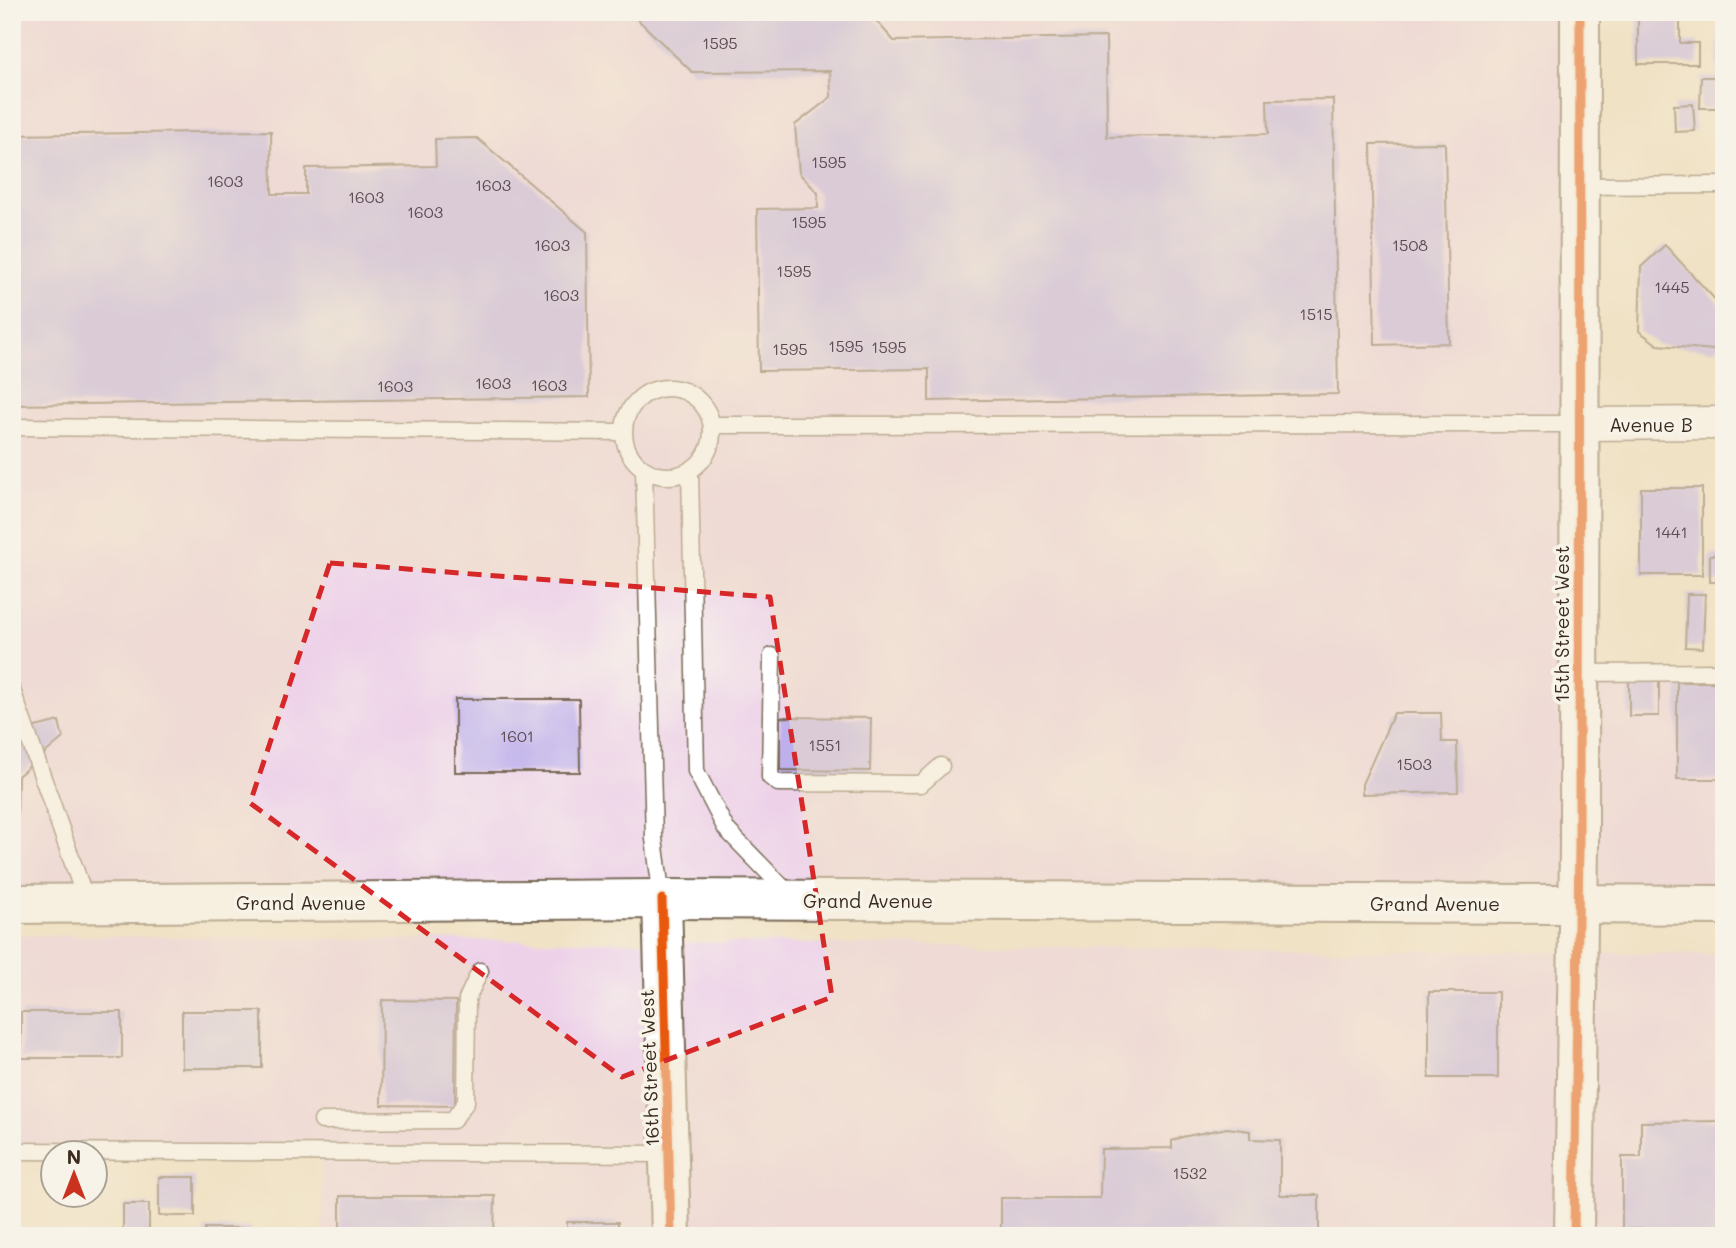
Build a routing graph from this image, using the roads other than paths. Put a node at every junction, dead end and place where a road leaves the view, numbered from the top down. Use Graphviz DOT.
graph roads {
  1 [pos="1580,12"];
  2 [pos="1724,185"];
  3 [pos="1580,186"];
  4 [pos="1724,423"];
  5 [pos="1579,424"];
  6 [pos="713,425"];
  7 [pos="12,427"];
  8 [pos="624,432"];
  9 [pos="644,469"];
  10 [pos="691,470"];
  11 [pos="772,656"];
  12 [pos="1724,672"];
  13 [pos="1578,673"];
  14 [pos="12,690"];
  15 [pos="941,766"];
  16 [pos="662,899"];
  17 [pos="795,900"];
  18 [pos="87,903"];
  19 [pos="12,904"];
  20 [pos="1578,904"];
  21 [pos="1724,905"];
  22 [pos="480,971"];
  23 [pos="322,1121"];
  24 [pos="12,1151"];
  25 [pos="669,1154"];
  26 [pos="671,1236"];
  27 [pos="1574,1236"];
  1 -- 3 [label="main road, 15th Street West"];
  2 -- 3 [label="lane"];
  3 -- 5 [label="main road, 15th Street West"];
  4 -- 5 [label="street, Avenue B"];
  5 -- 6 [label="lane"];
  5 -- 13 [label="main road, 15th Street West"];
  6 -- 8 [label="lane"];
  6 -- 10 [label="lane"];
  7 -- 8 [label="lane"];
  8 -- 9 [label="lane"];
  9 -- 10 [label="lane"];
  9 -- 16 [label="lane"];
  10 -- 17 [label="lane"];
  11 -- 15 [label="lane"];
  12 -- 13 [label="lane"];
  13 -- 20 [label="main road, 15th Street West"];
  14 -- 18 [label="lane"];
  16 -- 17 [label="main road, Grand Avenue"];
  16 -- 18 [label="main road, Grand Avenue"];
  16 -- 25 [label="main road, 16th Street West"];
  17 -- 20 [label="main road, Grand Avenue"];
  18 -- 19 [label="main road, Grand Avenue"];
  20 -- 21 [label="main road, Grand Avenue"];
  20 -- 27 [label="main road, 15th Street West"];
  22 -- 23 [label="lane"];
  24 -- 25 [label="lane"];
  25 -- 26 [label="main road, 16th Street West"];
}
